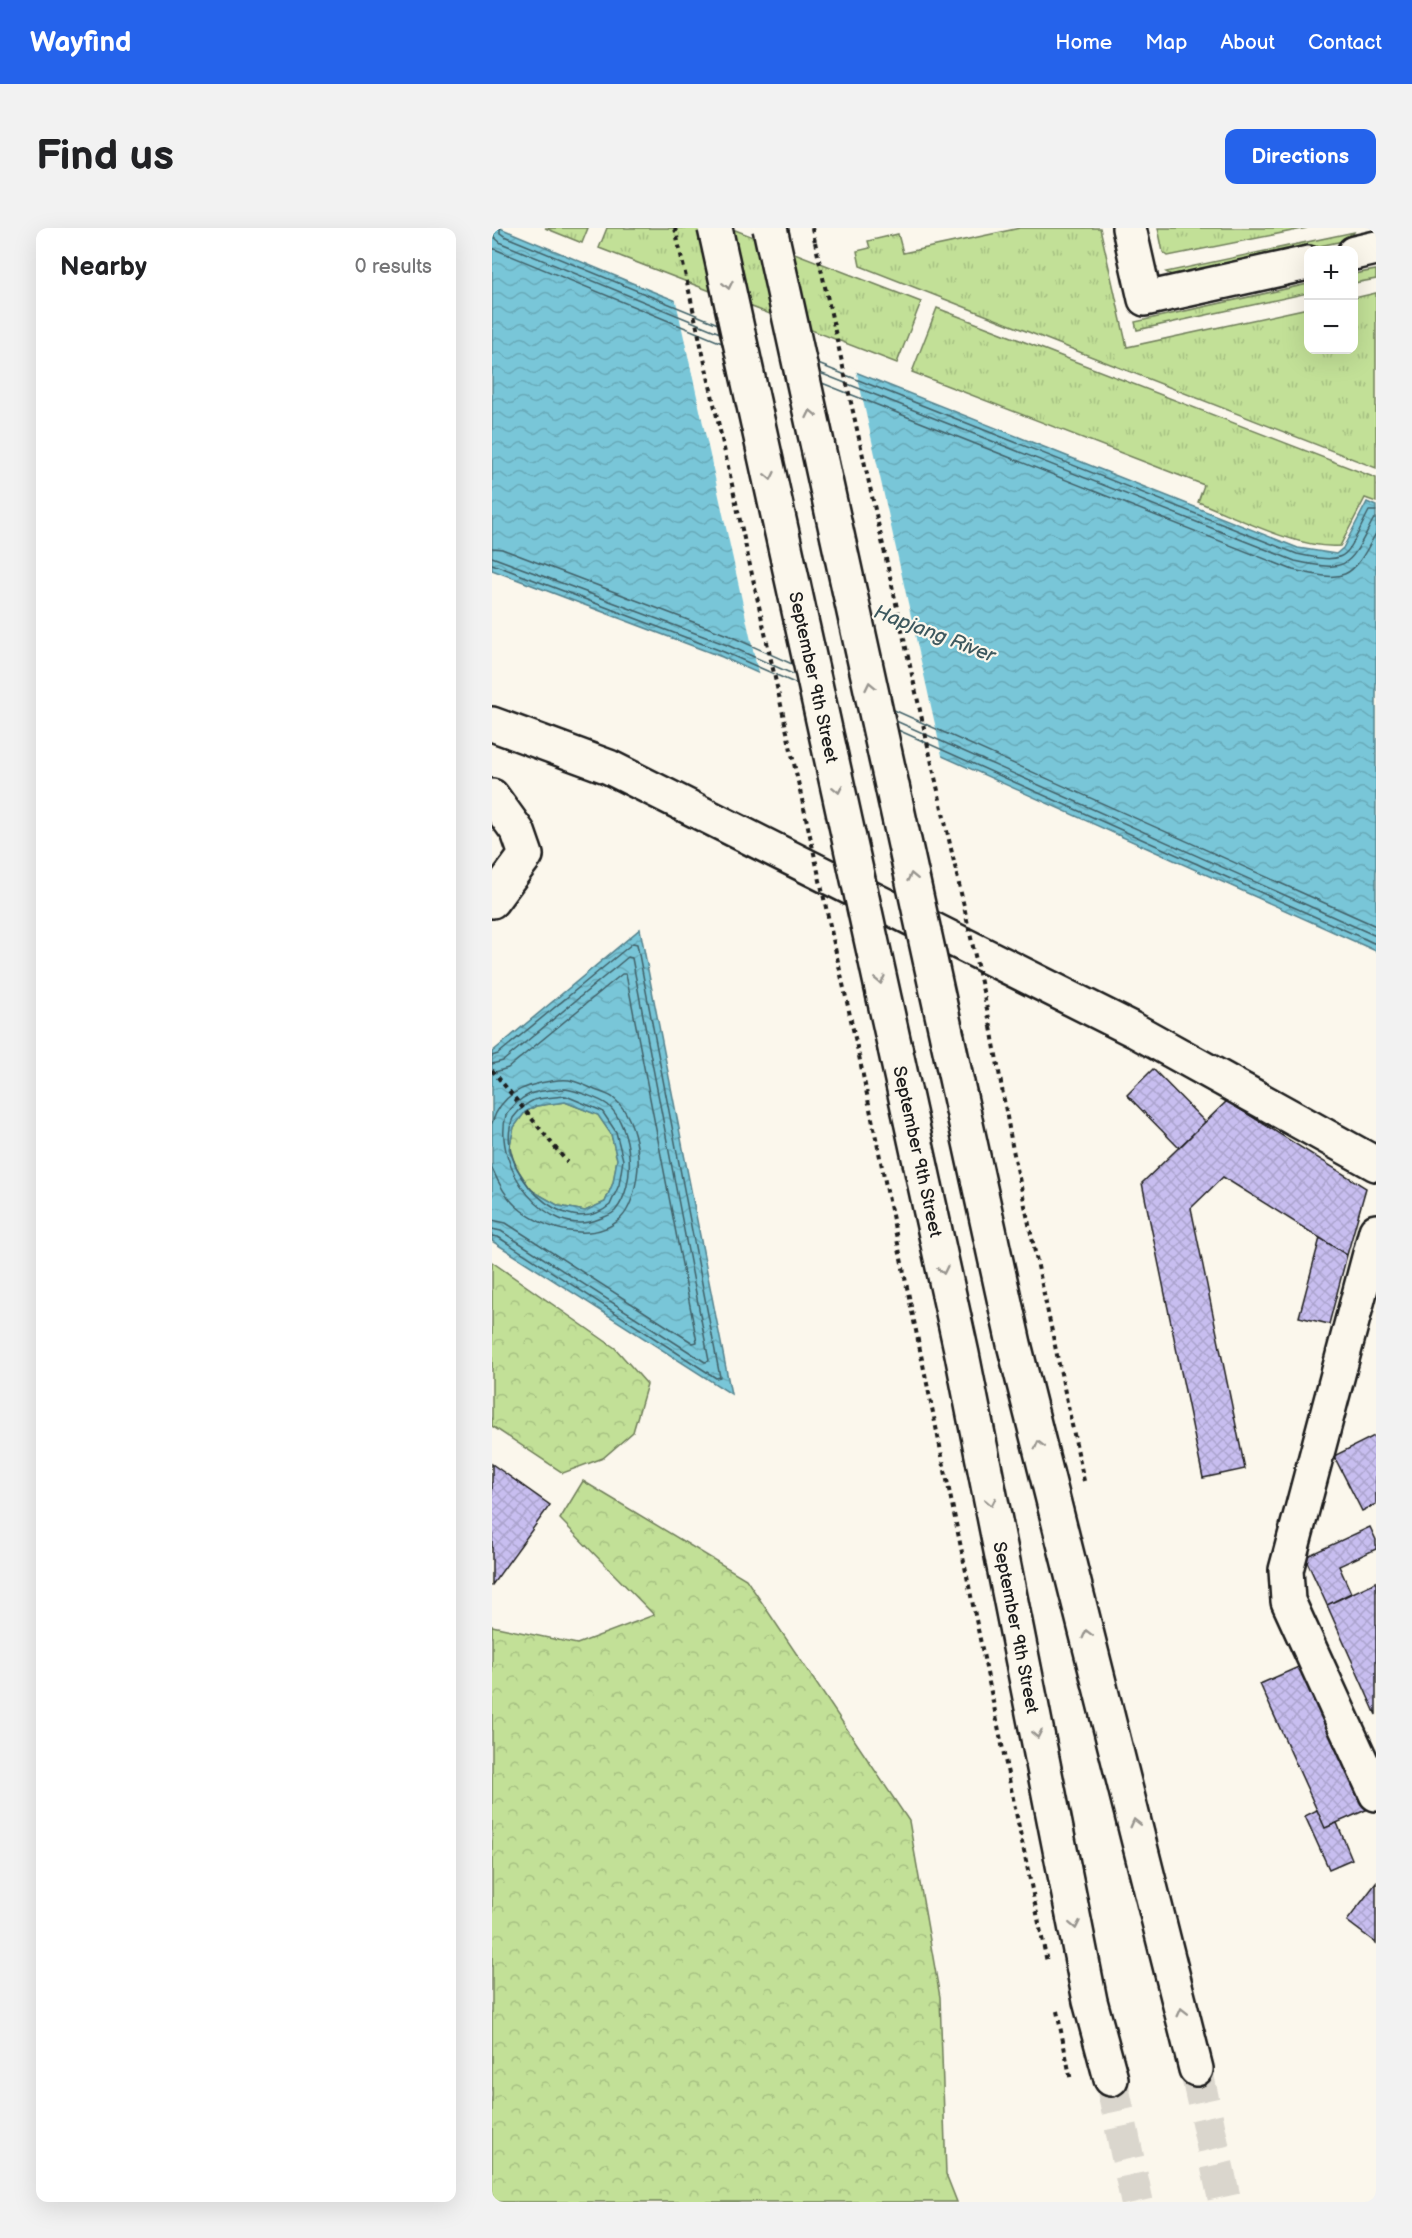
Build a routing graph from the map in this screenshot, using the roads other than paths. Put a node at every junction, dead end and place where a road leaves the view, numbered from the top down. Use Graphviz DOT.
graph roads {
  1 [pos="715,228"];
  2 [pos="770,228"];
  3 [pos="1129,228"];
  4 [pos="1376,248"];
  5 [pos="1358,252"];
  6 [pos="1304,264"];
  7 [pos="492,724"];
  8 [pos="492,796"];
  9 [pos="492,901"];
  10 [pos="1376,1164"];
  11 [pos="1376,1231"];
  12 [pos="1376,1794"];
  13 [pos="1197,2069"];
  14 [pos="1111,2079"];
  1 -- 14 [label="main road, September 9th Street, one-way, bridge"];
  13 -- 2 [label="main road, one-way, bridge"];
  3 -- 6 [label="main road"];
  4 -- 5 [label="main road"];
  7 -- 10 [label="main road"];
  8 -- 9 [label="main road"];
  11 -- 12 [label="main road"];
}
